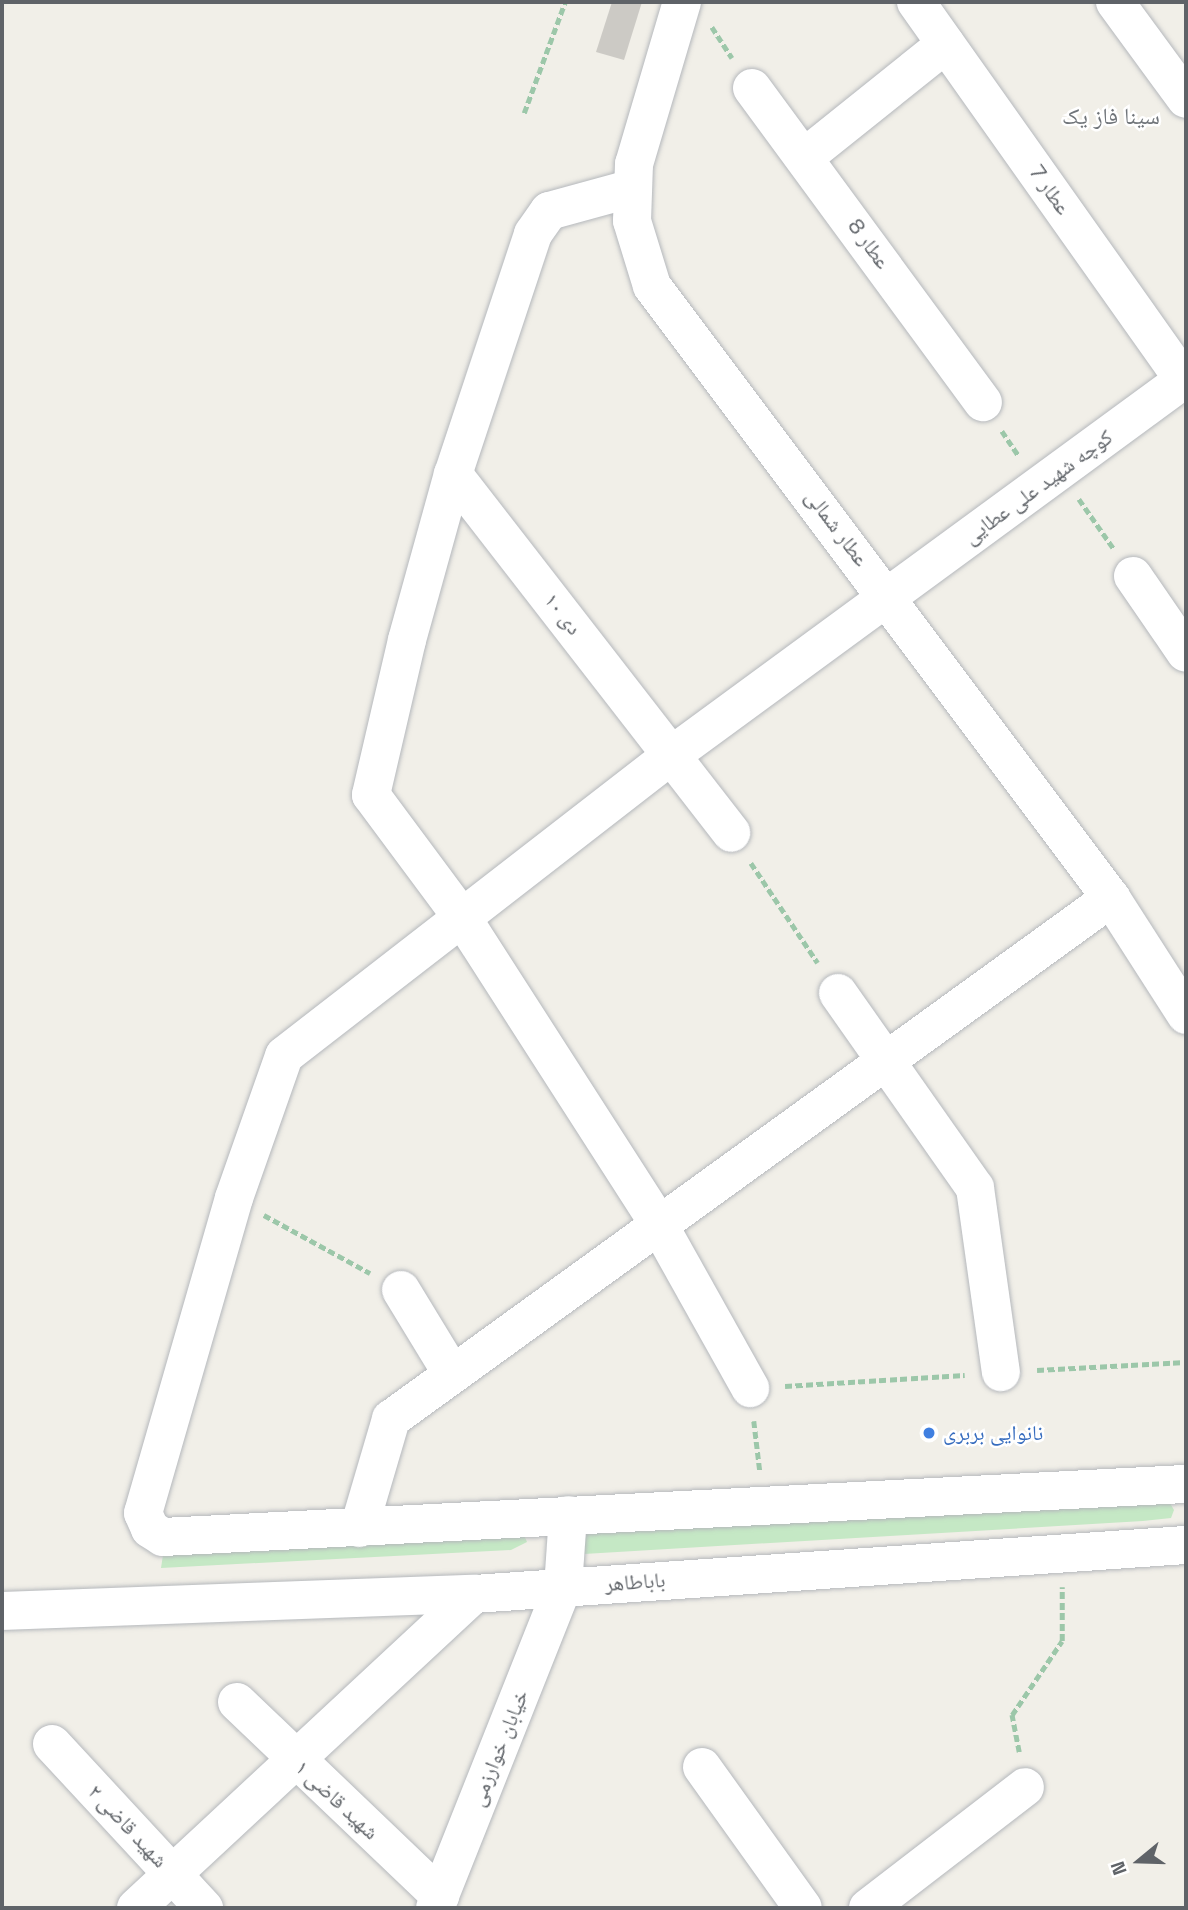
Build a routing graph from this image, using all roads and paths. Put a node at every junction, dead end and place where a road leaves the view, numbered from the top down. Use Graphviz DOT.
graph roads {
  1 [pos="565,2"];
  2 [pos="916,2"];
  3 [pos="1115,2"];
  4 [pos="696,13"];
  5 [pos="946,44"];
  6 [pos="752,88"];
  7 [pos="1186,99"];
  8 [pos="524,113"];
  9 [pos="806,156"];
  10 [pos="633,188"];
  11 [pos="1186,380"];
  12 [pos="983,402"];
  13 [pos="453,474"];
  14 [pos="1048,479"];
  15 [pos="1133,576"];
  16 [pos="889,596"];
  17 [pos="1186,653"];
  18 [pos="673,754"];
  19 [pos="731,833"];
  20 [pos="1111,898"];
  21 [pos="461,916"];
  22 [pos="838,993"];
  23 [pos="1186,1014"];
  24 [pos="883,1062"];
  25 [pos="234,1198"];
  26 [pos="659,1225"];
  27 [pos="401,1290"];
  28 [pos="1186,1362"];
  29 [pos="1001,1372"];
  30 [pos="452,1374"];
  31 [pos="750,1388"];
  32 [pos="1186,1484"];
  33 [pos="765,1504"];
  34 [pos="568,1515"];
  35 [pos="359,1528"];
  36 [pos="1186,1545"];
  37 [pos="1061,1552"];
  38 [pos="563,1587"];
  39 [pos="474,1594"];
  40 [pos="2,1611"];
  41 [pos="237,1702"];
  42 [pos="52,1744"];
  43 [pos="294,1761"];
  44 [pos="702,1767"];
  45 [pos="1025,1787"];
  46 [pos="172,1874"];
  47 [pos="438,1902"];
  48 [pos="136,1908"];
  49 [pos="205,1908"];
  50 [pos="803,1908"];
  51 [pos="868,1908"];
  1 -- 8 [label="path"];
  2 -- 5 [label="street, عطار 7"];
  3 -- 7 [label="street"];
  4 -- 6 [label="path"];
  4 -- 10 [label="street, عطار شمالی"];
  5 -- 9 [label="street"];
  5 -- 11 [label="street, عطار 7"];
  6 -- 9 [label="street, عطار 8"];
  9 -- 12 [label="street, عطار 8"];
  10 -- 13 [label="street"];
  10 -- 16 [label="street, عطار شمالی"];
  11 -- 14 [label="street, کوچه شهید علی عطایی"];
  12 -- 14 [label="path"];
  13 -- 18 [label="street, دی ۱۰"];
  13 -- 21 [label="street"];
  14 -- 15 [label="path"];
  14 -- 16 [label="street, کوچه شهید علی عطایی"];
  15 -- 17 [label="street"];
  16 -- 18 [label="street, کوچه شهید علی عطایی"];
  16 -- 20 [label="street, عطار شمالی"];
  18 -- 19 [label="street, دی ۱۰"];
  18 -- 21 [label="street, کوچه شهید علی عطایی"];
  19 -- 22 [label="path"];
  20 -- 23 [label="street, عطار شمالی"];
  20 -- 24 [label="street"];
  21 -- 25 [label="street, کوچه شهید علی عطایی"];
  21 -- 26 [label="street"];
  22 -- 24 [label="street"];
  24 -- 26 [label="street"];
  24 -- 29 [label="street"];
  25 -- 27 [label="path"];
  25 -- 35 [label="street, کوچه شهید علی عطایی"];
  26 -- 30 [label="street"];
  26 -- 31 [label="street"];
  27 -- 30 [label="street"];
  28 -- 29 [label="path"];
  29 -- 31 [label="path"];
  30 -- 35 [label="street"];
  31 -- 33 [label="path"];
  32 -- 33 [label="street"];
  33 -- 34 [label="street"];
  34 -- 35 [label="street"];
  34 -- 38 [label="street, خیابان خوارزمی"];
  36 -- 37 [label="street, باباطاهر"];
  37 -- 38 [label="street, باباطاهر"];
  37 -- 45 [label="path"];
  38 -- 39 [label="street, باباطاهر"];
  38 -- 47 [label="street, خیابان خوارزمی"];
  39 -- 40 [label="street, باباطاهر"];
  39 -- 43 [label="street"];
  41 -- 43 [label="street, شهید قاضی ۱"];
  42 -- 46 [label="street, شهید قاضی ۲"];
  43 -- 46 [label="street"];
  43 -- 47 [label="street, شهید قاضی ۱"];
  44 -- 50 [label="street"];
  45 -- 51 [label="street"];
  46 -- 48 [label="street"];
  46 -- 49 [label="street, شهید قاضی ۲"];
}
